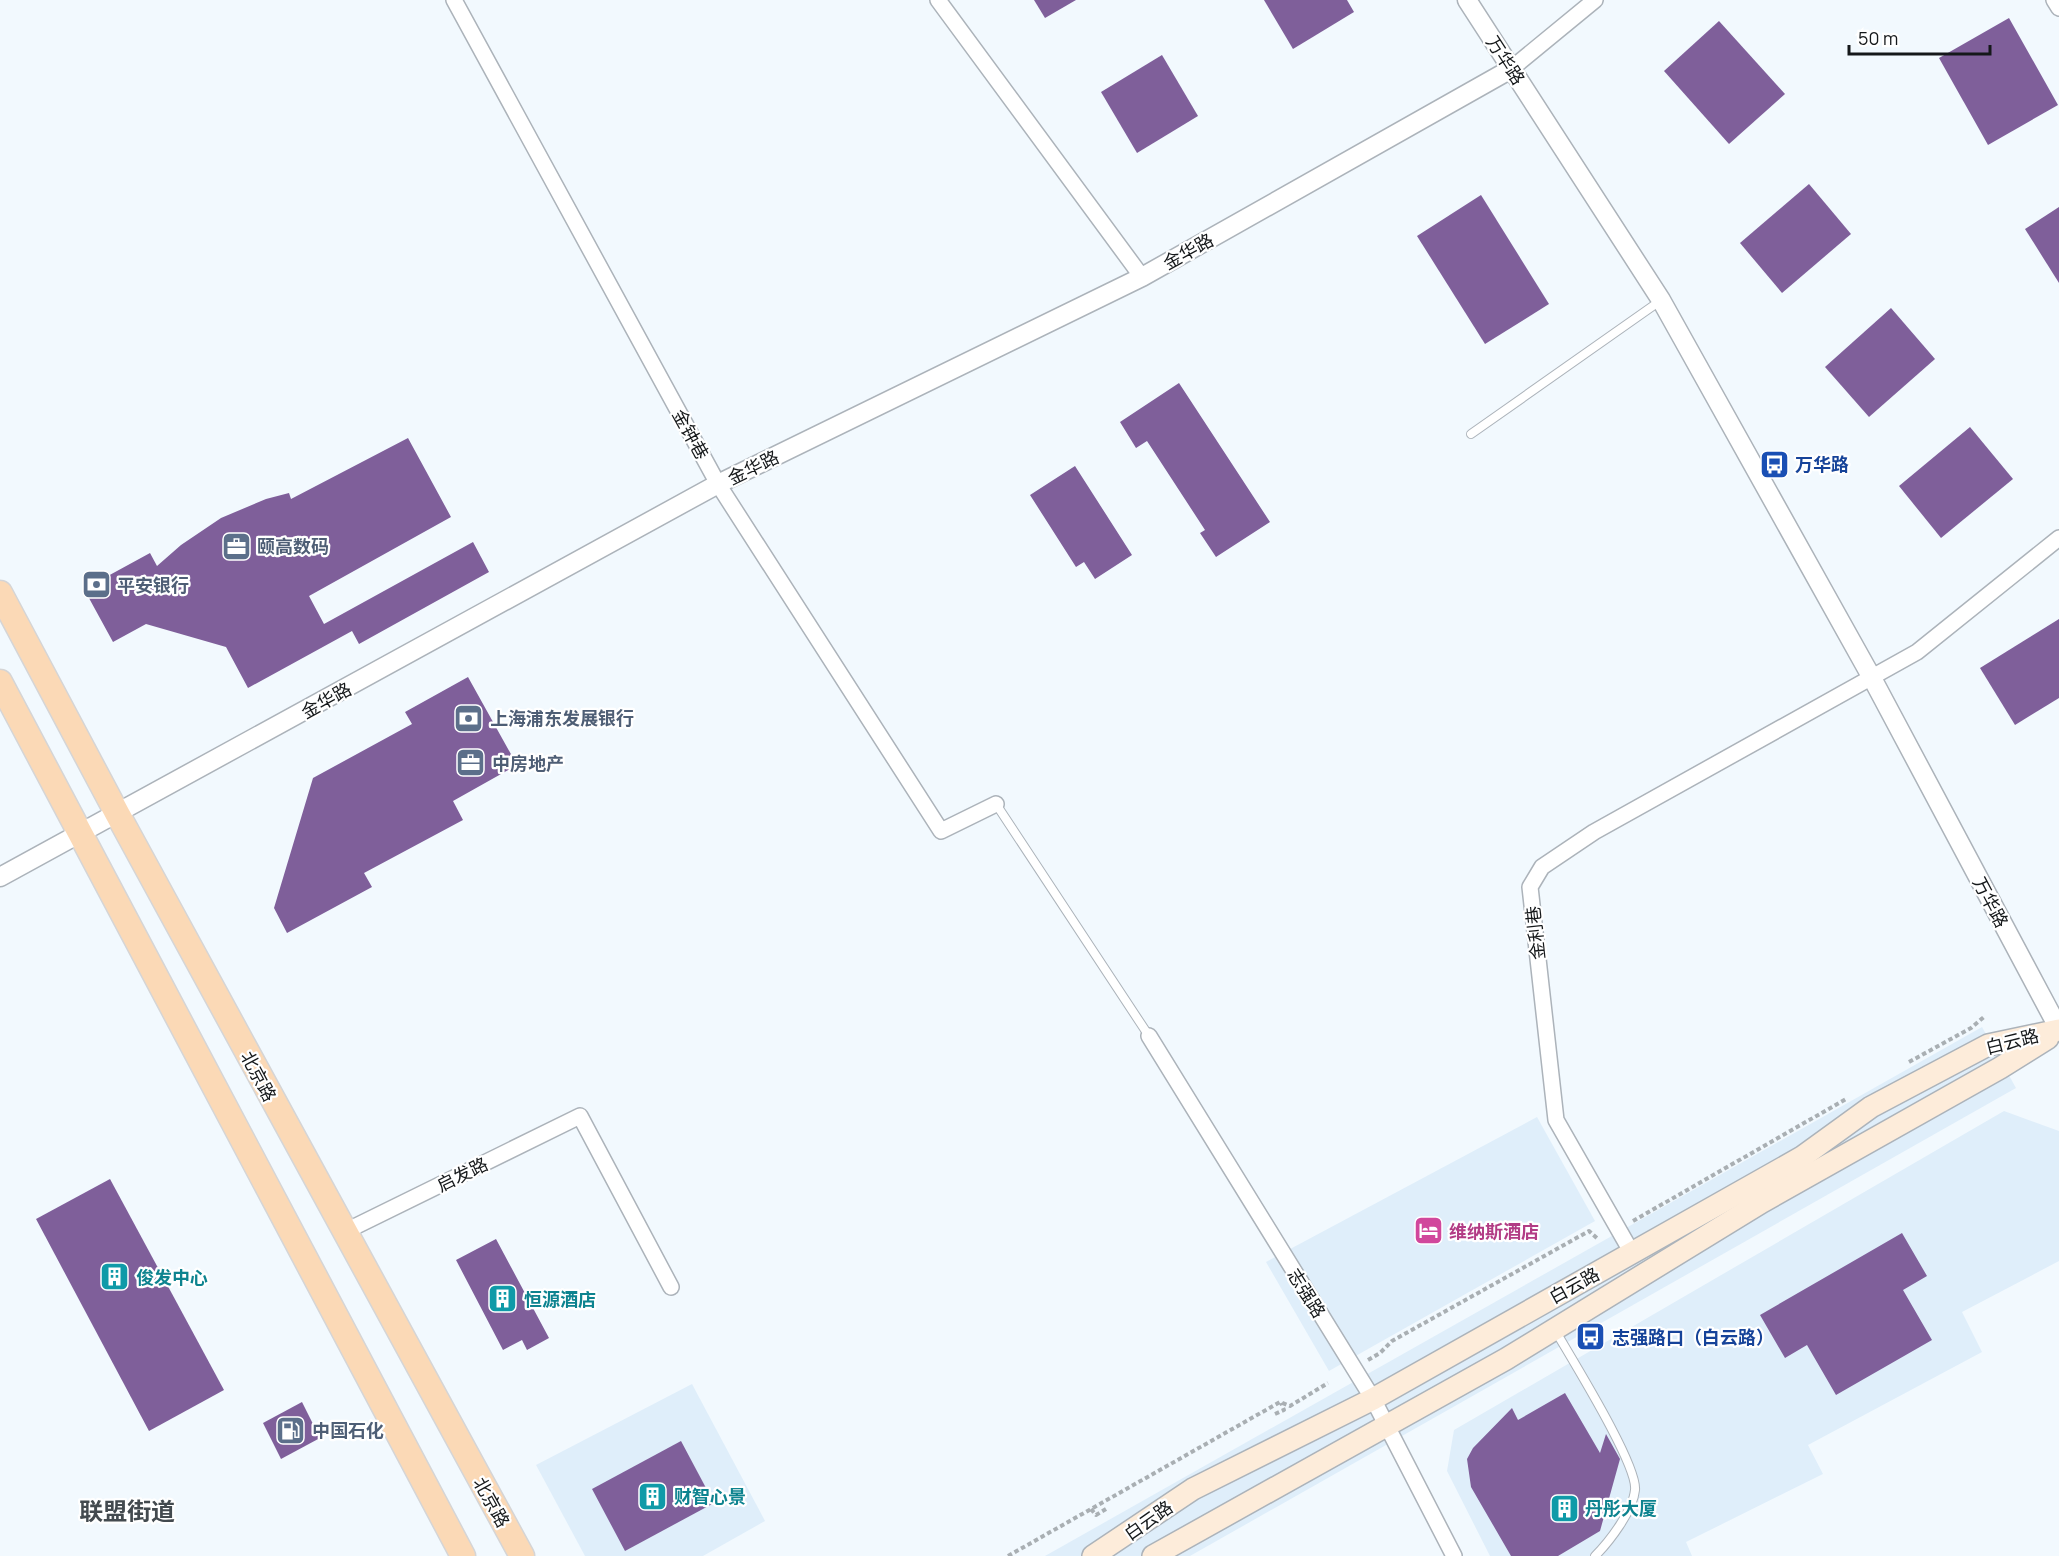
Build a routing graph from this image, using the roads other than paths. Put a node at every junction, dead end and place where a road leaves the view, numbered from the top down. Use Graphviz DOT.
graph roads {
  1 [pos="454,0"];
  2 [pos="938,0"];
  3 [pos="1467,0"];
  4 [pos="1595,0"];
  5 [pos="2054,0"];
  6 [pos="2059,8"];
  7 [pos="1511,69"];
  8 [pos="1142,277"];
  9 [pos="1662,300"];
  10 [pos="1471,434"];
  11 [pos="718,484"];
  12 [pos="2059,538"];
  13 [pos="0,593"];
  14 [pos="1872,678"];
  15 [pos="0,681"];
  16 [pos="996,804"];
  17 [pos="118,815"];
  18 [pos="82,834"];
  19 [pos="0,878"];
  20 [pos="2059,1030"];
  21 [pos="1149,1036"];
  22 [pos="344,1232"];
  23 [pos="1632,1253"];
  24 [pos="671,1287"];
  25 [pos="1554,1329"];
  26 [pos="1372,1399"];
  27 [pos="1387,1426"];
  28 [pos="463,1556"];
  29 [pos="522,1556"];
  30 [pos="1093,1556"];
  31 [pos="1153,1556"];
  32 [pos="1454,1556"];
  33 [pos="1595,1556"];
  1 -- 11 [label="street, 金钟巷"];
  2 -- 8 [label="street"];
  3 -- 7 [label="street, 万华路"];
  4 -- 7 [label="street"];
  5 -- 6 [label="street"];
  7 -- 8 [label="street, 金华路"];
  7 -- 9 [label="street, 万华路"];
  8 -- 11 [label="street, 金华路"];
  9 -- 10 [label="lane"];
  9 -- 14 [label="street, 万华路"];
  11 -- 16 [label="street, 金钟巷"];
  11 -- 17 [label="street, 金华路"];
  12 -- 14 [label="street, 金利巷"];
  13 -- 17 [label="main road, 北京路"];
  14 -- 20 [label="street, 万华路"];
  14 -- 23 [label="street, 金利巷"];
  15 -- 18 [label="main road"];
  16 -- 21 [label="lane"];
  17 -- 18 [label="street, 金华路"];
  17 -- 22 [label="main road, 北京路"];
  18 -- 19 [label="street, 金华路"];
  18 -- 28 [label="main road"];
  20 -- 23 [label="main road, 白云路"];
  20 -- 25 [label="main road, 白云路"];
  21 -- 26 [label="street, 志强路"];
  22 -- 24 [label="street, 启发路"];
  22 -- 29 [label="main road, 北京路"];
  23 -- 26 [label="main road, 白云路"];
  25 -- 27 [label="main road, 白云路"];
  25 -- 33 [label="lane"];
  26 -- 27 [label="street, 志强路"];
  26 -- 30 [label="main road, 白云路"];
  27 -- 31 [label="main road, 白云路"];
  27 -- 32 [label="street, 志强路"];
}
